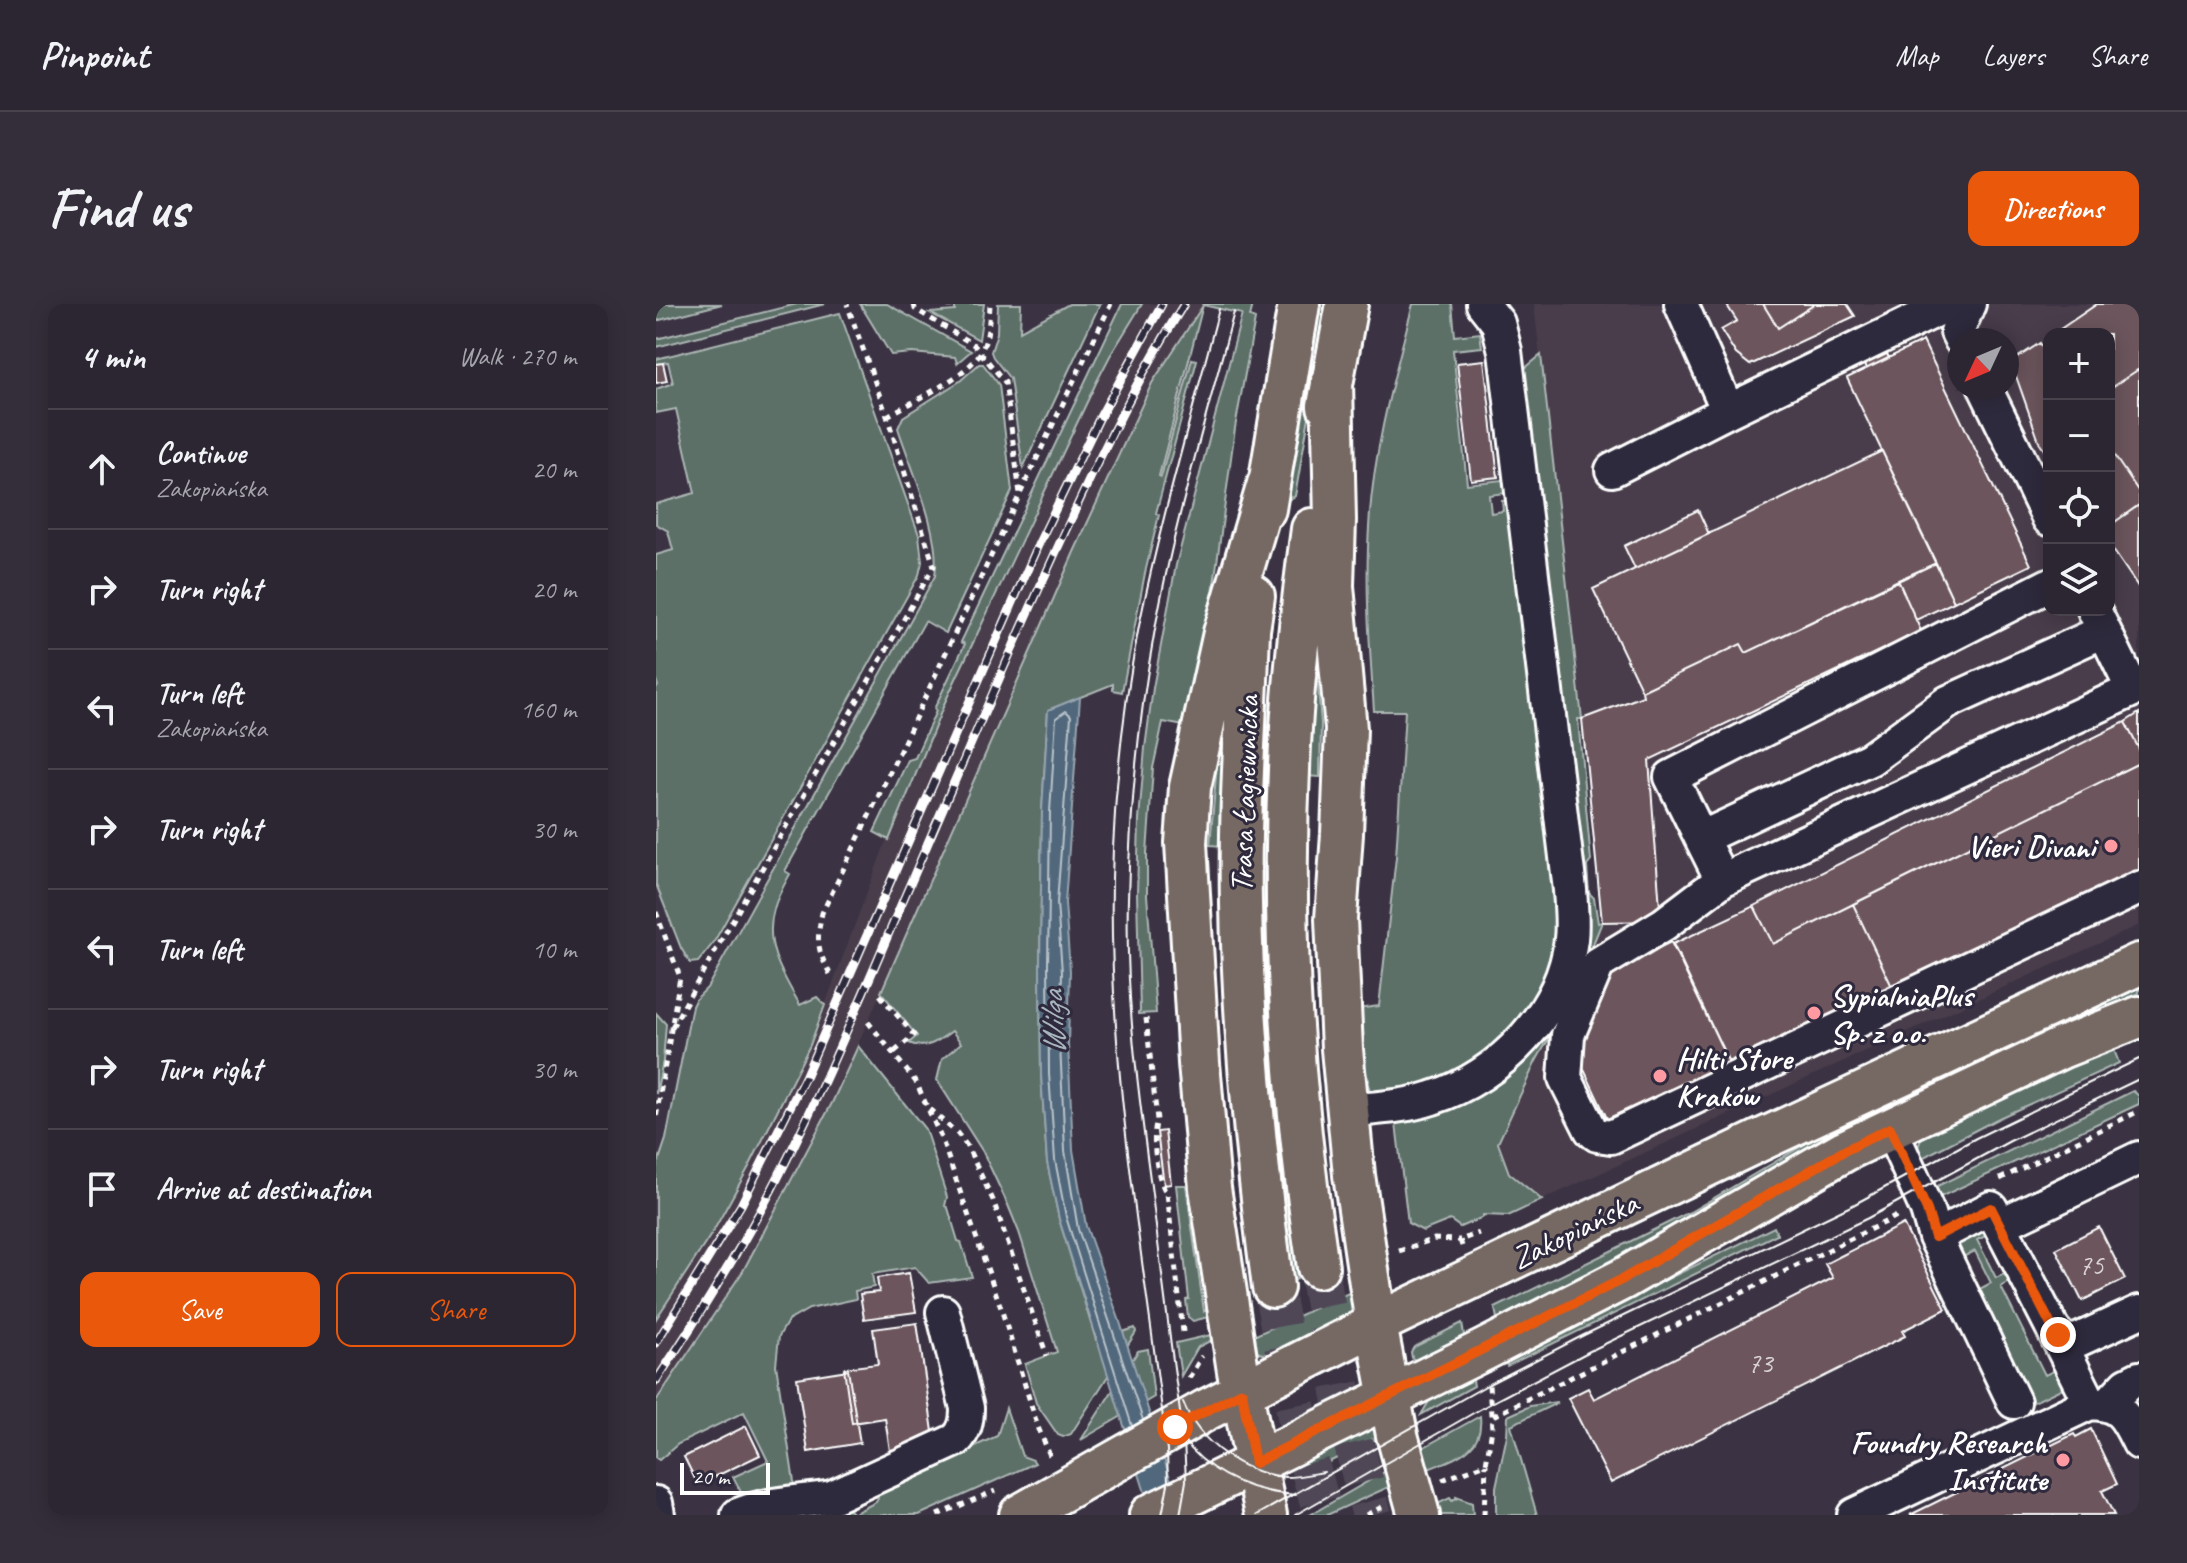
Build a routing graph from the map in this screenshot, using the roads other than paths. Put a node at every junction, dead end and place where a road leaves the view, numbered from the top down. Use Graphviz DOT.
graph roads {
  1 [pos="1299,304"];
  2 [pos="1347,304"];
  3 [pos="1483,304"];
  4 [pos="1681,304"];
  5 [pos="1949,304"];
  6 [pos="1969,304"];
  7 [pos="1959,328"];
  8 [pos="1332,381"];
  9 [pos="1991,400"];
  10 [pos="1728,411"];
  11 [pos="1612,470"];
  12 [pos="1268,484"];
  13 [pos="2043,507"];
  14 [pos="2043,588"];
  15 [pos="2099,620"];
  16 [pos="1701,838"];
  17 [pos="1722,880"];
  18 [pos="2139,888"];
  19 [pos="2139,964"];
  20 [pos="2139,1017"];
  21 [pos="1347,1111"];
  22 [pos="1890,1128"];
  23 [pos="2139,1158"];
  24 [pos="1931,1224"];
  25 [pos="2000,1225"];
  26 [pos="1318,1267"];
  27 [pos="1273,1287"];
  28 [pos="943,1312"];
  29 [pos="2139,1312"];
  30 [pos="1376,1324"];
  31 [pos="2053,1329"];
  32 [pos="2139,1378"];
  33 [pos="1242,1392"];
  34 [pos="1389,1397"];
  35 [pos="2014,1402"];
  36 [pos="2099,1404"];
  37 [pos="2139,1443"];
  38 [pos="1255,1463"];
  39 [pos="1428,1499"];
  40 [pos="656,1503"];
  41 [pos="658,1515"];
  42 [pos="738,1515"];
  43 [pos="1020,1515"];
  44 [pos="1150,1515"];
  45 [pos="1266,1515"];
  46 [pos="1854,1515"];
  1 -- 12 [label="main road, Trasa Łagiewnicka"];
  2 -- 8 [label="main road, Trasa Łagiewnicka"];
  3 -- 21 [label="street"];
  4 -- 10 [label="street"];
  5 -- 10 [label="street"];
  6 -- 7 [label="street"];
  8 -- 21 [label="main road"];
  8 -- 26 [label="main road, Trasa Łagiewnicka"];
  9 -- 13 [label="street"];
  10 -- 11 [label="street"];
  12 -- 27 [label="main road, Trasa Łagiewnicka"];
  12 -- 33 [label="main road"];
  14 -- 16 [label="street"];
  15 -- 16 [label="street"];
  15 -- 17 [label="street"];
  16 -- 17 [label="street"];
  17 -- 18 [label="street"];
  19 -- 30 [label="main road, Zakopiańska"];
  20 -- 22 [label="main road, Zakopiańska"];
  21 -- 30 [label="main road"];
  22 -- 24 [label="street"];
  22 -- 34 [label="main road, Zakopiańska"];
  23 -- 25 [label="street"];
  24 -- 25 [label="street"];
  24 -- 35 [label="street"];
  25 -- 31 [label="street"];
  28 -- 42 [label="street"];
  29 -- 31 [label="street"];
  30 -- 33 [label="main road, Zakopiańska"];
  30 -- 34 [label="main road"];
  31 -- 36 [label="street"];
  32 -- 36 [label="street"];
  33 -- 38 [label="main road"];
  33 -- 43 [label="main road, Zakopiańska"];
  34 -- 38 [label="main road, Zakopiańska"];
  34 -- 39 [label="main road"];
  36 -- 37 [label="street"];
  36 -- 46 [label="street"];
  38 -- 44 [label="main road, Zakopiańska"];
  38 -- 45 [label="main road"];
  40 -- 41 [label="street"];
}
